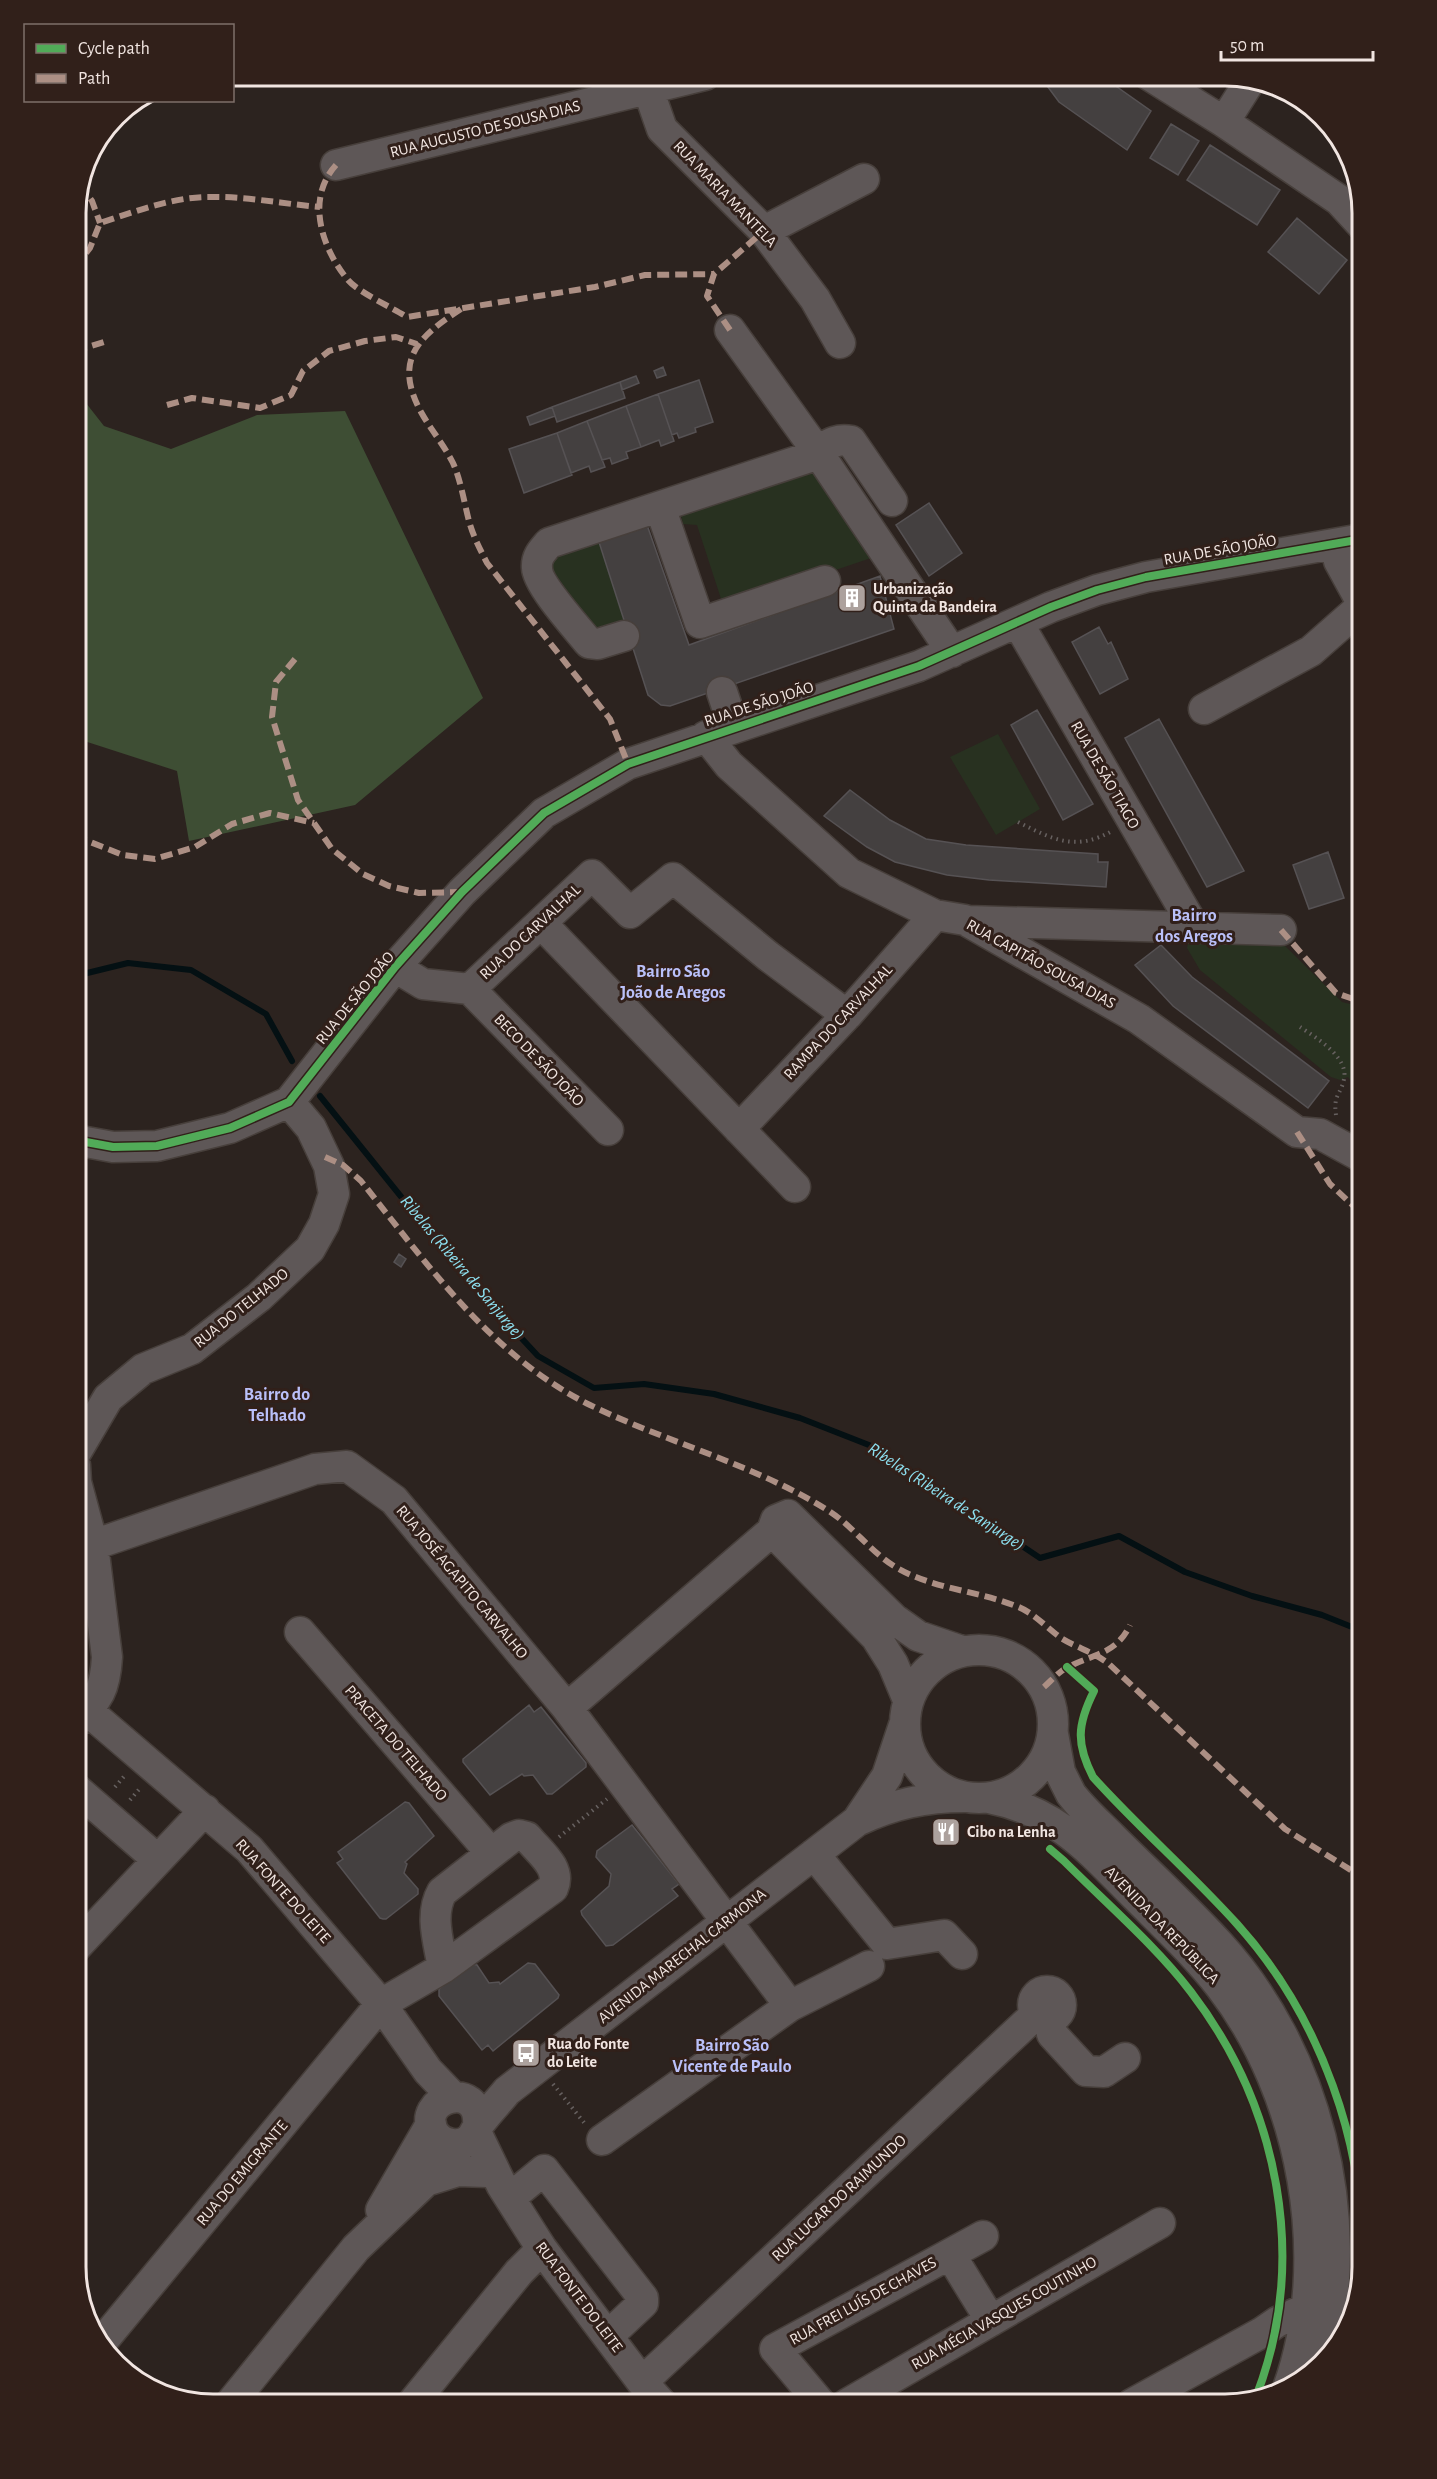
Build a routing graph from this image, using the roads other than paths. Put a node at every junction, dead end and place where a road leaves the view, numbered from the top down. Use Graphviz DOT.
graph roads {
  1 [pos="626,86"];
  2 [pos="643,86"];
  3 [pos="1167,86"];
  4 [pos="1246,88"];
  5 [pos="1224,122"];
  6 [pos="336,165"];
  7 [pos="864,179"];
  8 [pos="1352,214"];
  9 [pos="764,231"];
  10 [pos="730,330"];
  11 [pos="840,344"];
  12 [pos="818,452"];
  13 [pos="892,501"];
  14 [pos="660,507"];
  15 [pos="1348,542"];
  16 [pos="825,581"];
  17 [pos="1352,585"];
  18 [pos="1352,614"];
  19 [pos="1018,623"];
  20 [pos="624,636"];
  21 [pos="952,652"];
  22 [pos="722,692"];
  23 [pos="1204,709"];
  24 [pos="734,728"];
  25 [pos="706,736"];
  26 [pos="935,915"];
  27 [pos="965,920"];
  28 [pos="541,923"];
  29 [pos="1194,927"];
  30 [pos="1281,930"];
  31 [pos="395,968"];
  32 [pos="470,989"];
  33 [pos="847,1015"];
  34 [pos="289,1102"];
  35 [pos="739,1129"];
  36 [pos="608,1130"];
  37 [pos="86,1142"];
  38 [pos="1352,1152"];
  39 [pos="795,1187"];
  40 [pos="86,1435"];
  41 [pos="86,1519"];
  42 [pos="772,1531"];
  43 [pos="93,1545"];
  44 [pos="300,1632"];
  45 [pos="962,1651"];
  46 [pos="86,1706"];
  47 [pos="567,1708"];
  48 [pos="906,1713"];
  49 [pos="86,1716"];
  50 [pos="1053,1734"];
  51 [pos="86,1798"];
  52 [pos="977,1798"];
  53 [pos="205,1810"];
  54 [pos="857,1821"];
  55 [pos="491,1853"];
  56 [pos="814,1854"];
  57 [pos="158,1860"];
  58 [pos="728,1921"];
  59 [pos="86,1936"];
  60 [pos="962,1954"];
  61 [pos="869,1966"];
  62 [pos="443,1968"];
  63 [pos="381,2004"];
  64 [pos="790,2006"];
  65 [pos="1125,2058"];
  66 [pos="457,2122"];
  67 [pos="602,2140"];
  68 [pos="426,2181"];
  69 [pos="500,2185"];
  70 [pos="1160,2223"];
  71 [pos="587,2226"];
  72 [pos="983,2236"];
  73 [pos="356,2248"];
  74 [pos="545,2253"];
  75 [pos="950,2254"];
  76 [pos="1305,2310"];
  77 [pos="991,2321"];
  78 [pos="107,2336"];
  79 [pos="608,2336"];
  80 [pos="1325,2344"];
  81 [pos="1291,2374"];
  82 [pos="642,2382"];
  83 [pos="239,2393"];
  84 [pos="421,2393"];
  85 [pos="652,2393"];
  86 [pos="812,2394"];
  87 [pos="865,2394"];
  88 [pos="1150,2394"];
  1 -- 6 [label="street, RUA AUGUSTO DE SOUSA DIAS"];
  2 -- 9 [label="street, RUA MARIA MANTELA"];
  3 -- 5 [label="street"];
  4 -- 5 [label="street"];
  5 -- 8 [label="street"];
  7 -- 9 [label="street"];
  9 -- 11 [label="street, RUA MARIA MANTELA"];
  10 -- 12 [label="street"];
  12 -- 13 [label="street"];
  12 -- 14 [label="street"];
  12 -- 21 [label="street"];
  14 -- 16 [label="street"];
  14 -- 20 [label="street"];
  15 -- 17 [label="street"];
  15 -- 19 [label="street, RUA DE SÃO JOÃO"];
  18 -- 23 [label="street"];
  19 -- 21 [label="street, RUA DE SÃO JOÃO"];
  19 -- 29 [label="street, RUA DE SÃO TIAGO"];
  21 -- 24 [label="street, RUA DE SÃO JOÃO"];
  22 -- 24 [label="street"];
  24 -- 25 [label="street, RUA DE SÃO JOÃO"];
  25 -- 26 [label="street, RUA CAPITÃO SOUSA DIAS"];
  25 -- 31 [label="street, RUA DE SÃO JOÃO"];
  26 -- 27 [label="street, RUA CAPITÃO SOUSA DIAS"];
  26 -- 33 [label="street, RAMPA DO CARVALHAL"];
  27 -- 29 [label="street"];
  27 -- 38 [label="street, RUA CAPITÃO SOUSA DIAS"];
  28 -- 32 [label="street, RUA DO CARVALHAL"];
  28 -- 33 [label="street, RUA DO CARVALHAL"];
  28 -- 35 [label="street"];
  29 -- 30 [label="street"];
  31 -- 32 [label="street, RUA DO CARVALHAL"];
  31 -- 34 [label="street, RUA DE SÃO JOÃO"];
  32 -- 36 [label="street, BECO DE SÃO JOÃO"];
  33 -- 35 [label="street, RAMPA DO CARVALHAL"];
  34 -- 37 [label="street"];
  34 -- 40 [label="street, RUA DO TELHADO"];
  35 -- 39 [label="street"];
  41 -- 43 [label="street"];
  42 -- 45 [label="street"];
  42 -- 47 [label="street"];
  42 -- 48 [label="street"];
  43 -- 46 [label="street"];
  43 -- 47 [label="street, RUA JOSÉ AGAPITO CARVALHO"];
  44 -- 55 [label="street, PRACETA DO TELHADO"];
  45 -- 48 [label="street"];
  45 -- 50 [label="street"];
  47 -- 58 [label="street, RUA JOSÉ AGAPITO CARVALHO"];
  48 -- 52 [label="street"];
  48 -- 54 [label="street, AVENIDA MARECHAL CARMONA"];
  49 -- 53 [label="street, RUA FONTE DO LEITE"];
  50 -- 52 [label="street"];
  50 -- 80 [label="street, AVENIDA DA REPÚBLICA"];
  51 -- 57 [label="street"];
  52 -- 54 [label="street, AVENIDA MARECHAL CARMONA"];
  52 -- 76 [label="street, AVENIDA DA REPÚBLICA"];
  53 -- 57 [label="street"];
  53 -- 63 [label="street, RUA FONTE DO LEITE"];
  54 -- 56 [label="street, AVENIDA MARECHAL CARMONA"];
  55 -- 62 [label="street"];
  55 -- 62 [label="street"];
  56 -- 58 [label="street, AVENIDA MARECHAL CARMONA"];
  56 -- 60 [label="street"];
  57 -- 59 [label="street"];
  58 -- 64 [label="street, RUA JOSÉ AGAPITO CARVALHO"];
  58 -- 66 [label="street, AVENIDA MARECHAL CARMONA"];
  61 -- 64 [label="street"];
  62 -- 63 [label="street"];
  63 -- 66 [label="street, RUA FONTE DO LEITE"];
  63 -- 78 [label="street, RUA DO EMIGRANTE"];
  64 -- 67 [label="street"];
  65 -- 82 [label="street, RUA LUGAR DO RAIMUNDO"];
  66 -- 68 [label="street"];
  66 -- 69 [label="street, RUA FONTE DO LEITE"];
  66 -- 73 [label="street"];
  68 -- 69 [label="street"];
  68 -- 73 [label="street"];
  69 -- 71 [label="street"];
  69 -- 74 [label="street, RUA FONTE DO LEITE"];
  70 -- 77 [label="street, RUA MÉCIA VASQUES COUTINHO"];
  71 -- 74 [label="street"];
  71 -- 79 [label="street"];
  72 -- 75 [label="street, RUA FREI LUÍS DE CHAVES"];
  73 -- 83 [label="street"];
  74 -- 79 [label="street, RUA FONTE DO LEITE"];
  74 -- 84 [label="street"];
  75 -- 77 [label="street, RUA FREI LUÍS DE CHAVES"];
  75 -- 86 [label="street, RUA FREI LUÍS DE CHAVES"];
  76 -- 81 [label="street, AVENIDA DA REPÚBLICA"];
  76 -- 88 [label="street"];
  77 -- 87 [label="street, RUA MÉCIA VASQUES COUTINHO"];
  79 -- 82 [label="street, RUA FONTE DO LEITE"];
  82 -- 85 [label="street, RUA FONTE DO LEITE"];
}
